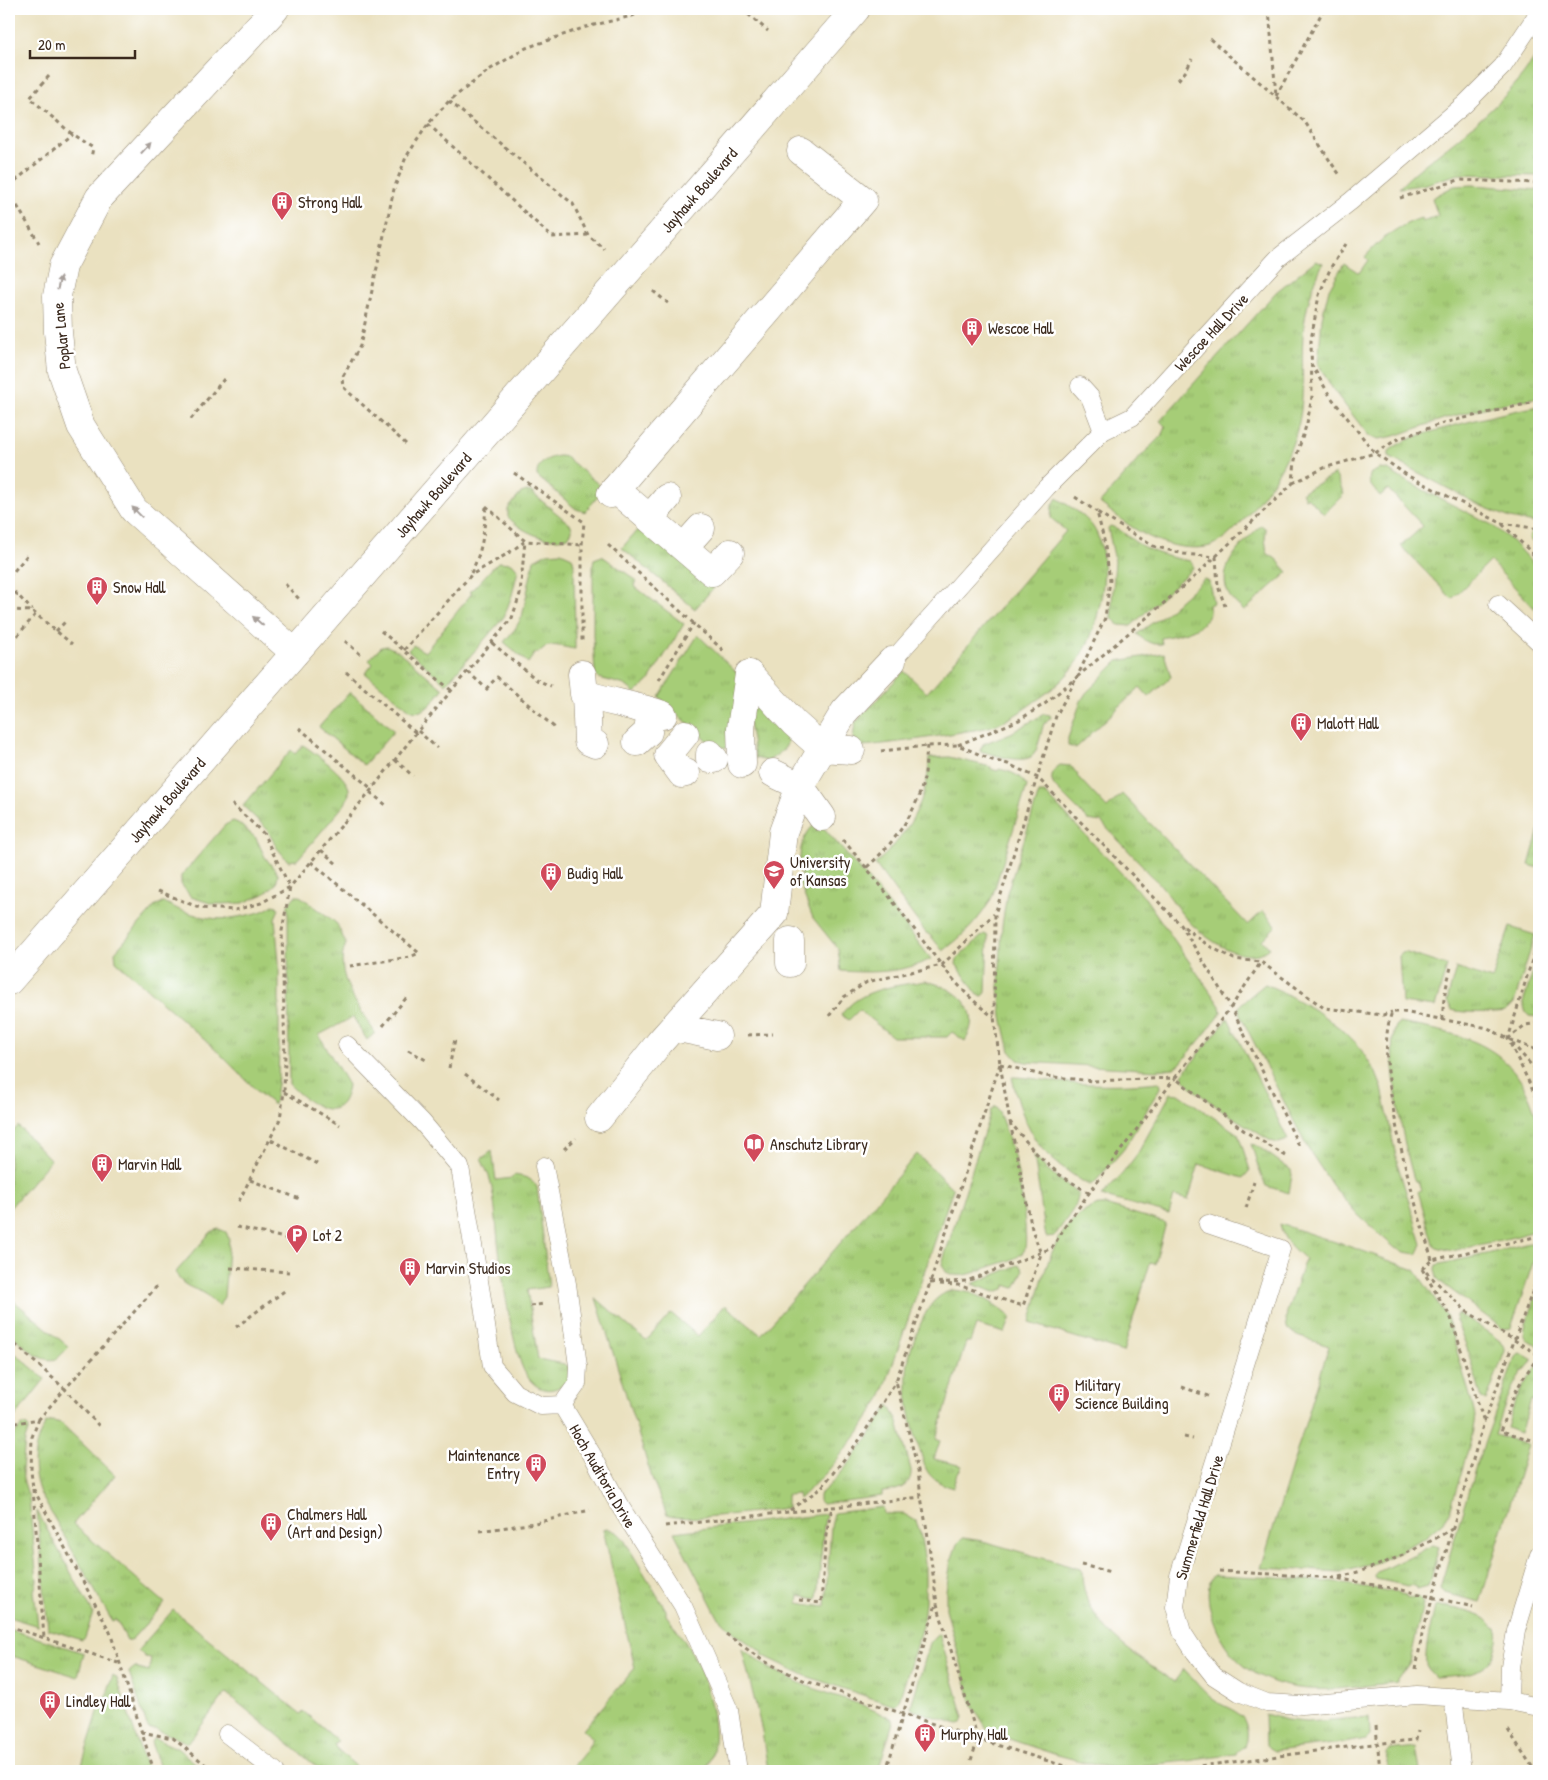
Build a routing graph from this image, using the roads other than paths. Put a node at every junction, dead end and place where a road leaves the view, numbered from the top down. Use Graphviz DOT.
graph roads {
  1 [pos="276,9"];
  2 [pos="856,9"];
  3 [pos="1539,12"];
  4 [pos="801,151"];
  5 [pos="1080,386"];
  6 [pos="1103,431"];
  7 [pos="730,553"];
  8 [pos="1498,604"];
  9 [pos="1539,642"];
  10 [pos="295,653"];
  11 [pos="892,661"];
  12 [pos="604,740"];
  13 [pos="690,743"];
  14 [pos="822,748"];
  15 [pos="851,750"];
  16 [pos="800,786"];
  17 [pos="822,817"];
  18 [pos="776,895"];
  19 [pos="790,943"];
  20 [pos="9,981"];
  21 [pos="674,1027"];
  22 [pos="717,1036"];
  23 [pos="347,1045"];
  24 [pos="599,1118"];
  25 [pos="544,1166"];
  26 [pos="1208,1224"];
  27 [pos="562,1405"];
  28 [pos="1539,1555"];
  29 [pos="1453,1696"];
  30 [pos="1509,1701"];
  31 [pos="1539,1707"];
  32 [pos="227,1734"];
  33 [pos="275,1771"];
  34 [pos="738,1771"];
  35 [pos="1462,1771"];
  10 -- 1 [label="street, Poplar Lane, one-way"];
  2 -- 10 [label="street, Jayhawk Boulevard"];
  3 -- 6 [label="lane, Wescoe Hall Drive"];
  4 -- 7 [label="street"];
  5 -- 6 [label="lane"];
  6 -- 11 [label="lane, Wescoe Hall Drive"];
  8 -- 9 [label="lane"];
  10 -- 20 [label="street, Jayhawk Boulevard"];
  11 -- 14 [label="street"];
  12 -- 13 [label="street"];
  12 -- 13 [label="street"];
  12 -- 13 [label="street"];
  13 -- 14 [label="street"];
  13 -- 16 [label="street"];
  14 -- 15 [label="street"];
  14 -- 16 [label="street"];
  16 -- 17 [label="street"];
  16 -- 18 [label="street"];
  18 -- 19 [label="street"];
  18 -- 21 [label="street"];
  21 -- 22 [label="street"];
  21 -- 24 [label="street"];
  23 -- 27 [label="lane"];
  25 -- 27 [label="lane, Hoch Auditoria Drive"];
  26 -- 29 [label="lane, Summerfield Hall Drive"];
  27 -- 34 [label="lane, Hoch Auditoria Drive"];
  28 -- 30 [label="lane"];
  29 -- 30 [label="lane, Summerfield Hall Drive"];
  29 -- 35 [label="lane"];
  30 -- 31 [label="lane, Summerfield Hall Drive"];
  32 -- 33 [label="lane"];
}
